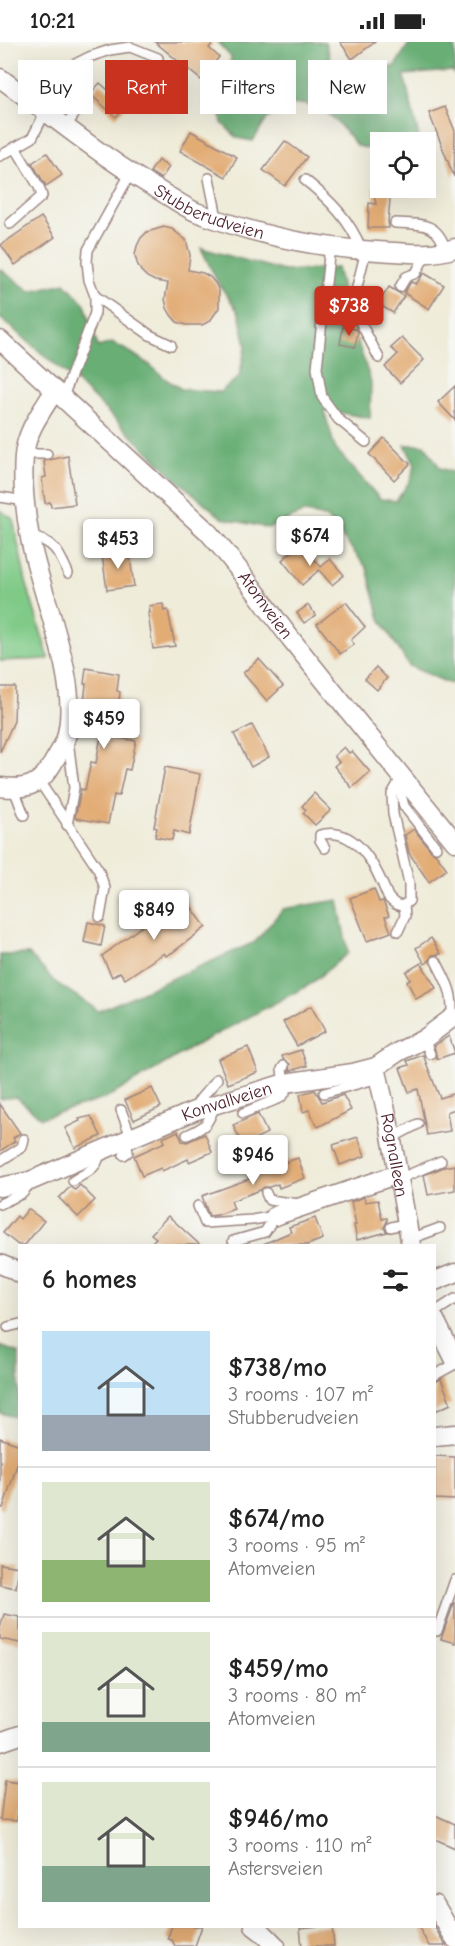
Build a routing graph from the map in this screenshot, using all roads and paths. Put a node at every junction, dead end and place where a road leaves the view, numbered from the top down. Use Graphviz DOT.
graph roads {
  1 [pos="158,58"];
  2 [pos="83,60"];
  3 [pos="0,78"];
  4 [pos="18,91"];
  5 [pos="40,114"];
  6 [pos="50,114"];
  7 [pos="75,114"];
  8 [pos="66,126"];
  9 [pos="15,147"];
  10 [pos="0,156"];
  11 [pos="130,174"];
  12 [pos="209,178"];
  13 [pos="306,180"];
  14 [pos="217,218"];
  15 [pos="10,224"];
  16 [pos="395,224"];
  17 [pos="330,246"];
  18 [pos="364,250"];
  19 [pos="445,254"];
  20 [pos="400,287"];
  21 [pos="95,296"];
  22 [pos="0,340"];
  23 [pos="171,345"];
  24 [pos="379,358"];
  25 [pos="59,393"];
  26 [pos="366,442"];
  27 [pos="24,454"];
  28 [pos="47,454"];
  29 [pos="0,497"];
  30 [pos="26,501"];
  31 [pos="30,537"];
  32 [pos="68,573"];
  33 [pos="67,735"];
  34 [pos="400,780"];
  35 [pos="39,781"];
  36 [pos="7,788"];
  37 [pos="24,815"];
  38 [pos="68,825"];
  39 [pos="455,842"];
  40 [pos="436,847"];
  41 [pos="325,848"];
  42 [pos="404,905"];
  43 [pos="100,917"];
  44 [pos="398,930"];
  45 [pos="436,961"];
  46 [pos="454,1018"];
  47 [pos="377,1072"];
  48 [pos="285,1074"];
  49 [pos="216,1079"];
  50 [pos="324,1094"];
  51 [pos="215,1105"];
  52 [pos="121,1110"];
  53 [pos="194,1111"];
  54 [pos="243,1113"];
  55 [pos="418,1124"];
  56 [pos="187,1135"];
  57 [pos="24,1138"];
  58 [pos="392,1138"];
  59 [pos="127,1144"];
  60 [pos="99,1152"];
  61 [pos="0,1161"];
  62 [pos="441,1161"];
  63 [pos="398,1176"];
  64 [pos="30,1181"];
  65 [pos="73,1181"];
  66 [pos="0,1187"];
  67 [pos="266,1193"];
  68 [pos="0,1204"];
  69 [pos="307,1205"];
  70 [pos="198,1206"];
  71 [pos="275,1216"];
  72 [pos="440,1228"];
  73 [pos="405,1233"];
  74 [pos="233,1241"];
  75 [pos="0,1264"];
  76 [pos="18,1273"];
  77 [pos="455,1273"];
  78 [pos="436,1281"];
  79 [pos="455,1299"];
  80 [pos="436,1311"];
  81 [pos="436,1322"];
  82 [pos="18,1324"];
  83 [pos="8,1327"];
  84 [pos="455,1361"];
  85 [pos="436,1374"];
  86 [pos="455,1434"];
  87 [pos="436,1436"];
  88 [pos="455,1580"];
  89 [pos="437,1631"];
  90 [pos="18,1736"];
  91 [pos="0,1742"];
  92 [pos="436,1907"];
  93 [pos="257,1928"];
  94 [pos="455,1939"];
  95 [pos="276,1946"];
  1 -- 2 [label="lane"];
  3 -- 4 [label="street, Stubberudveien"];
  5 -- 9 [label="lane"];
  6 -- 8 [label="street, Stubberudveien"];
  7 -- 8 [label="lane"];
  8 -- 11 [label="street, Stubberudveien"];
  9 -- 10 [label="lane"];
  9 -- 15 [label="lane"];
  11 -- 14 [label="street, Stubberudveien"];
  11 -- 21 [label="lane"];
  12 -- 14 [label="lane"];
  13 -- 18 [label="lane"];
  14 -- 17 [label="street, Stubberudveien"];
  16 -- 19 [label="lane"];
  17 -- 18 [label="street, Stubberudveien"];
  17 -- 26 [label="lane"];
  18 -- 19 [label="street, Stubberudveien"];
  18 -- 24 [label="lane"];
  19 -- 20 [label="lane"];
  21 -- 23 [label="lane"];
  21 -- 25 [label="lane"];
  22 -- 25 [label="street, Atomveien"];
  25 -- 27 [label="street"];
  25 -- 34 [label="street, Atomveien"];
  27 -- 28 [label="lane"];
  27 -- 30 [label="street"];
  29 -- 30 [label="lane"];
  30 -- 31 [label="street"];
  31 -- 32 [label="lane"];
  31 -- 33 [label="street"];
  33 -- 35 [label="street"];
  33 -- 38 [label="lane"];
  34 -- 39 [label="street, Atomveien"];
  34 -- 40 [label="lane"];
  34 -- 42 [label="lane"];
  35 -- 36 [label="street"];
  35 -- 38 [label="lane"];
  36 -- 37 [label="lane"];
  38 -- 43 [label="lane"];
  41 -- 42 [label="lane"];
  42 -- 44 [label="lane"];
  45 -- 46 [label="lane"];
  46 -- 47 [label="street, Konvallveien"];
  47 -- 48 [label="street, Konvallveien"];
  47 -- 50 [label="lane"];
  47 -- 58 [label="street, Rognalleen"];
  48 -- 51 [label="street, Konvallveien"];
  48 -- 54 [label="lane"];
  49 -- 53 [label="lane"];
  51 -- 53 [label="street, Konvallveien"];
  51 -- 56 [label="lane"];
  52 -- 59 [label="lane"];
  53 -- 59 [label="street, Konvallveien"];
  55 -- 58 [label="lane"];
  57 -- 61 [label="lane"];
  58 -- 63 [label="street, Rognalleen"];
  59 -- 60 [label="street, Konvallveien"];
  60 -- 64 [label="street, Konvallveien"];
  60 -- 65 [label="lane"];
  62 -- 63 [label="lane"];
  63 -- 69 [label="street"];
  63 -- 73 [label="street, Rognalleen"];
  64 -- 66 [label="street, Konvallveien"];
  64 -- 68 [label="lane"];
  67 -- 69 [label="lane"];
  69 -- 71 [label="street"];
  70 -- 71 [label="lane"];
  71 -- 74 [label="lane"];
  72 -- 73 [label="lane"];
  75 -- 76 [label="street"];
  77 -- 78 [label="street"];
  79 -- 80 [label="lane"];
  81 -- 84 [label="street"];
  82 -- 83 [label="lane"];
  84 -- 85 [label="lane"];
  86 -- 87 [label="street"];
  88 -- 89 [label="lane"];
  90 -- 91 [label="street"];
  92 -- 94 [label="street"];
  93 -- 95 [label="street"];
}
